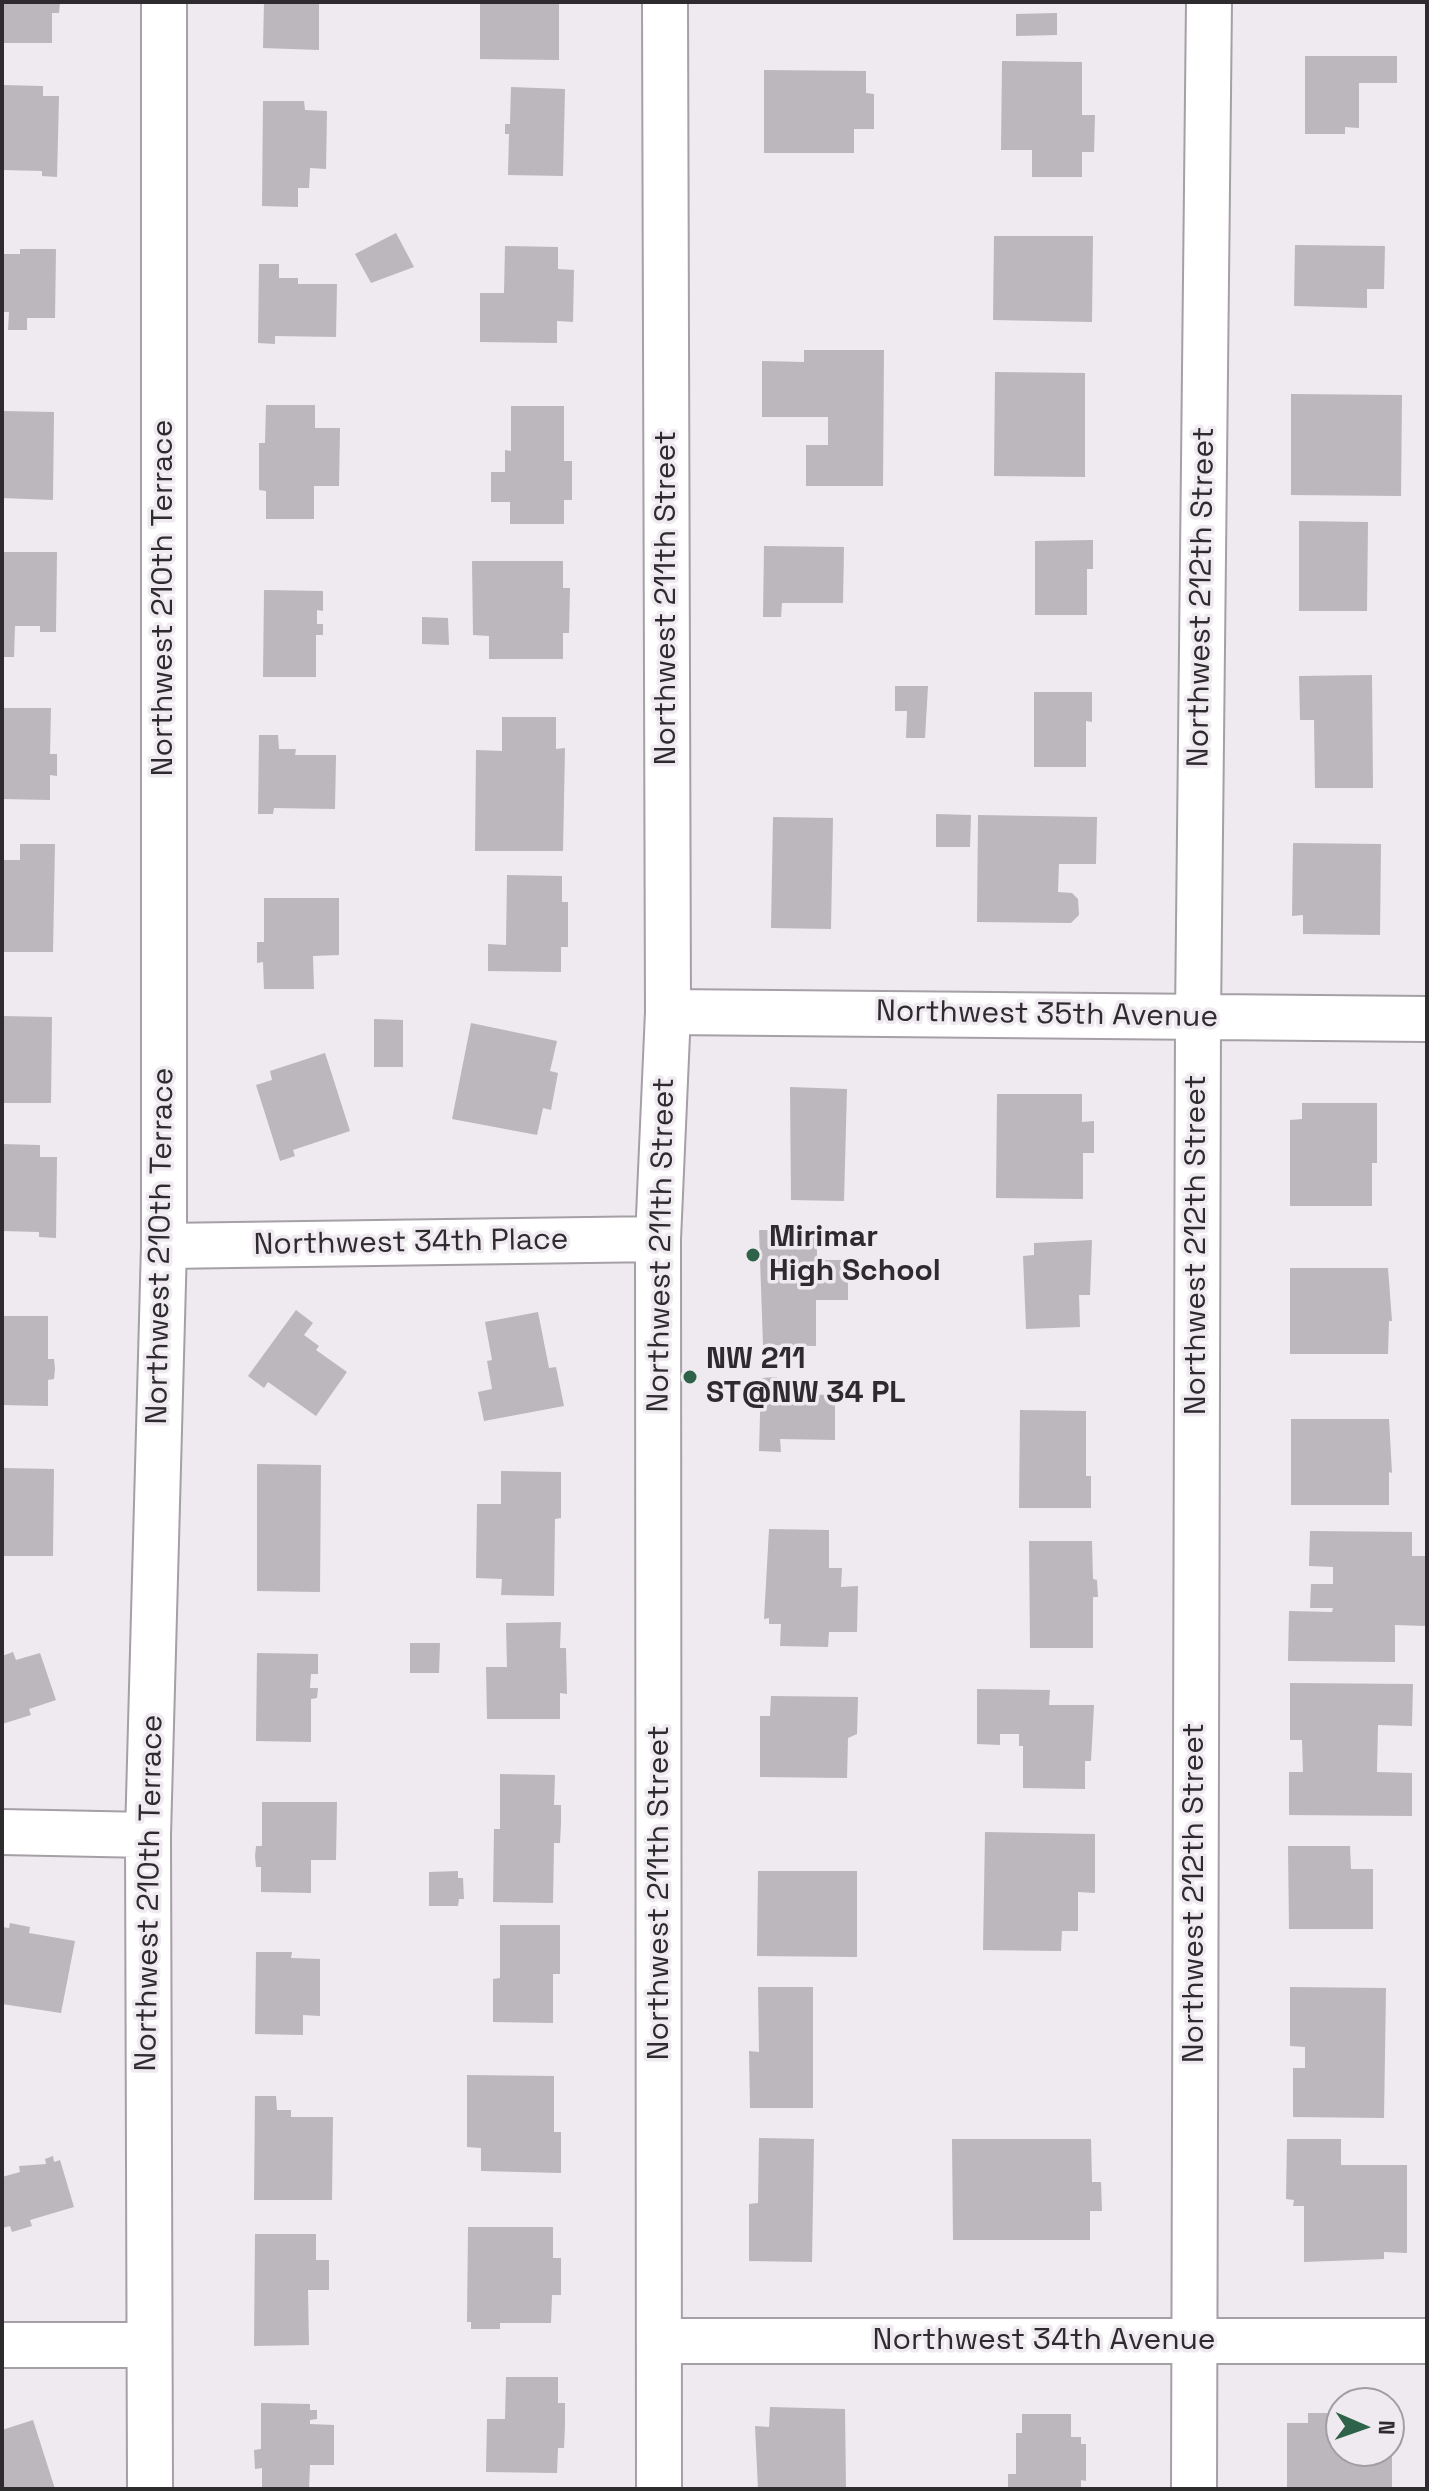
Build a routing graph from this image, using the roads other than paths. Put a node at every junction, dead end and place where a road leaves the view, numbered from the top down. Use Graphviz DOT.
graph roads {
  1 [pos="164,2"];
  2 [pos="665,2"];
  3 [pos="1209,2"];
  4 [pos="668,1012"];
  5 [pos="1198,1017"];
  6 [pos="1427,1019"];
  7 [pos="658,1239"];
  8 [pos="164,1246"];
  9 [pos="2,1832"];
  10 [pos="148,1835"];
  11 [pos="661,2341"];
  12 [pos="1194,2341"];
  13 [pos="1427,2341"];
  14 [pos="2,2345"];
  15 [pos="148,2345"];
  16 [pos="150,2489"];
  17 [pos="659,2489"];
  18 [pos="1194,2489"];
  1 -- 8 [label="street, Northwest 210th Terrace"];
  2 -- 4 [label="street, Northwest 211th Street"];
  3 -- 5 [label="street, Northwest 212th Street"];
  4 -- 5 [label="street, Northwest 35th Avenue"];
  4 -- 7 [label="street, Northwest 211th Street"];
  5 -- 6 [label="street, Northwest 35th Avenue"];
  5 -- 12 [label="street, Northwest 212th Street"];
  7 -- 8 [label="street, Northwest 34th Place"];
  7 -- 11 [label="street, Northwest 211th Street"];
  8 -- 10 [label="street, Northwest 210th Terrace"];
  9 -- 10 [label="street"];
  10 -- 15 [label="street, Northwest 210th Terrace"];
  11 -- 12 [label="street, Northwest 34th Avenue"];
  11 -- 17 [label="street, Northwest 211th Street"];
  12 -- 13 [label="street, Northwest 34th Avenue"];
  12 -- 18 [label="street, Northwest 212th Street"];
  14 -- 15 [label="street"];
  15 -- 16 [label="street, Northwest 210th Terrace"];
}
